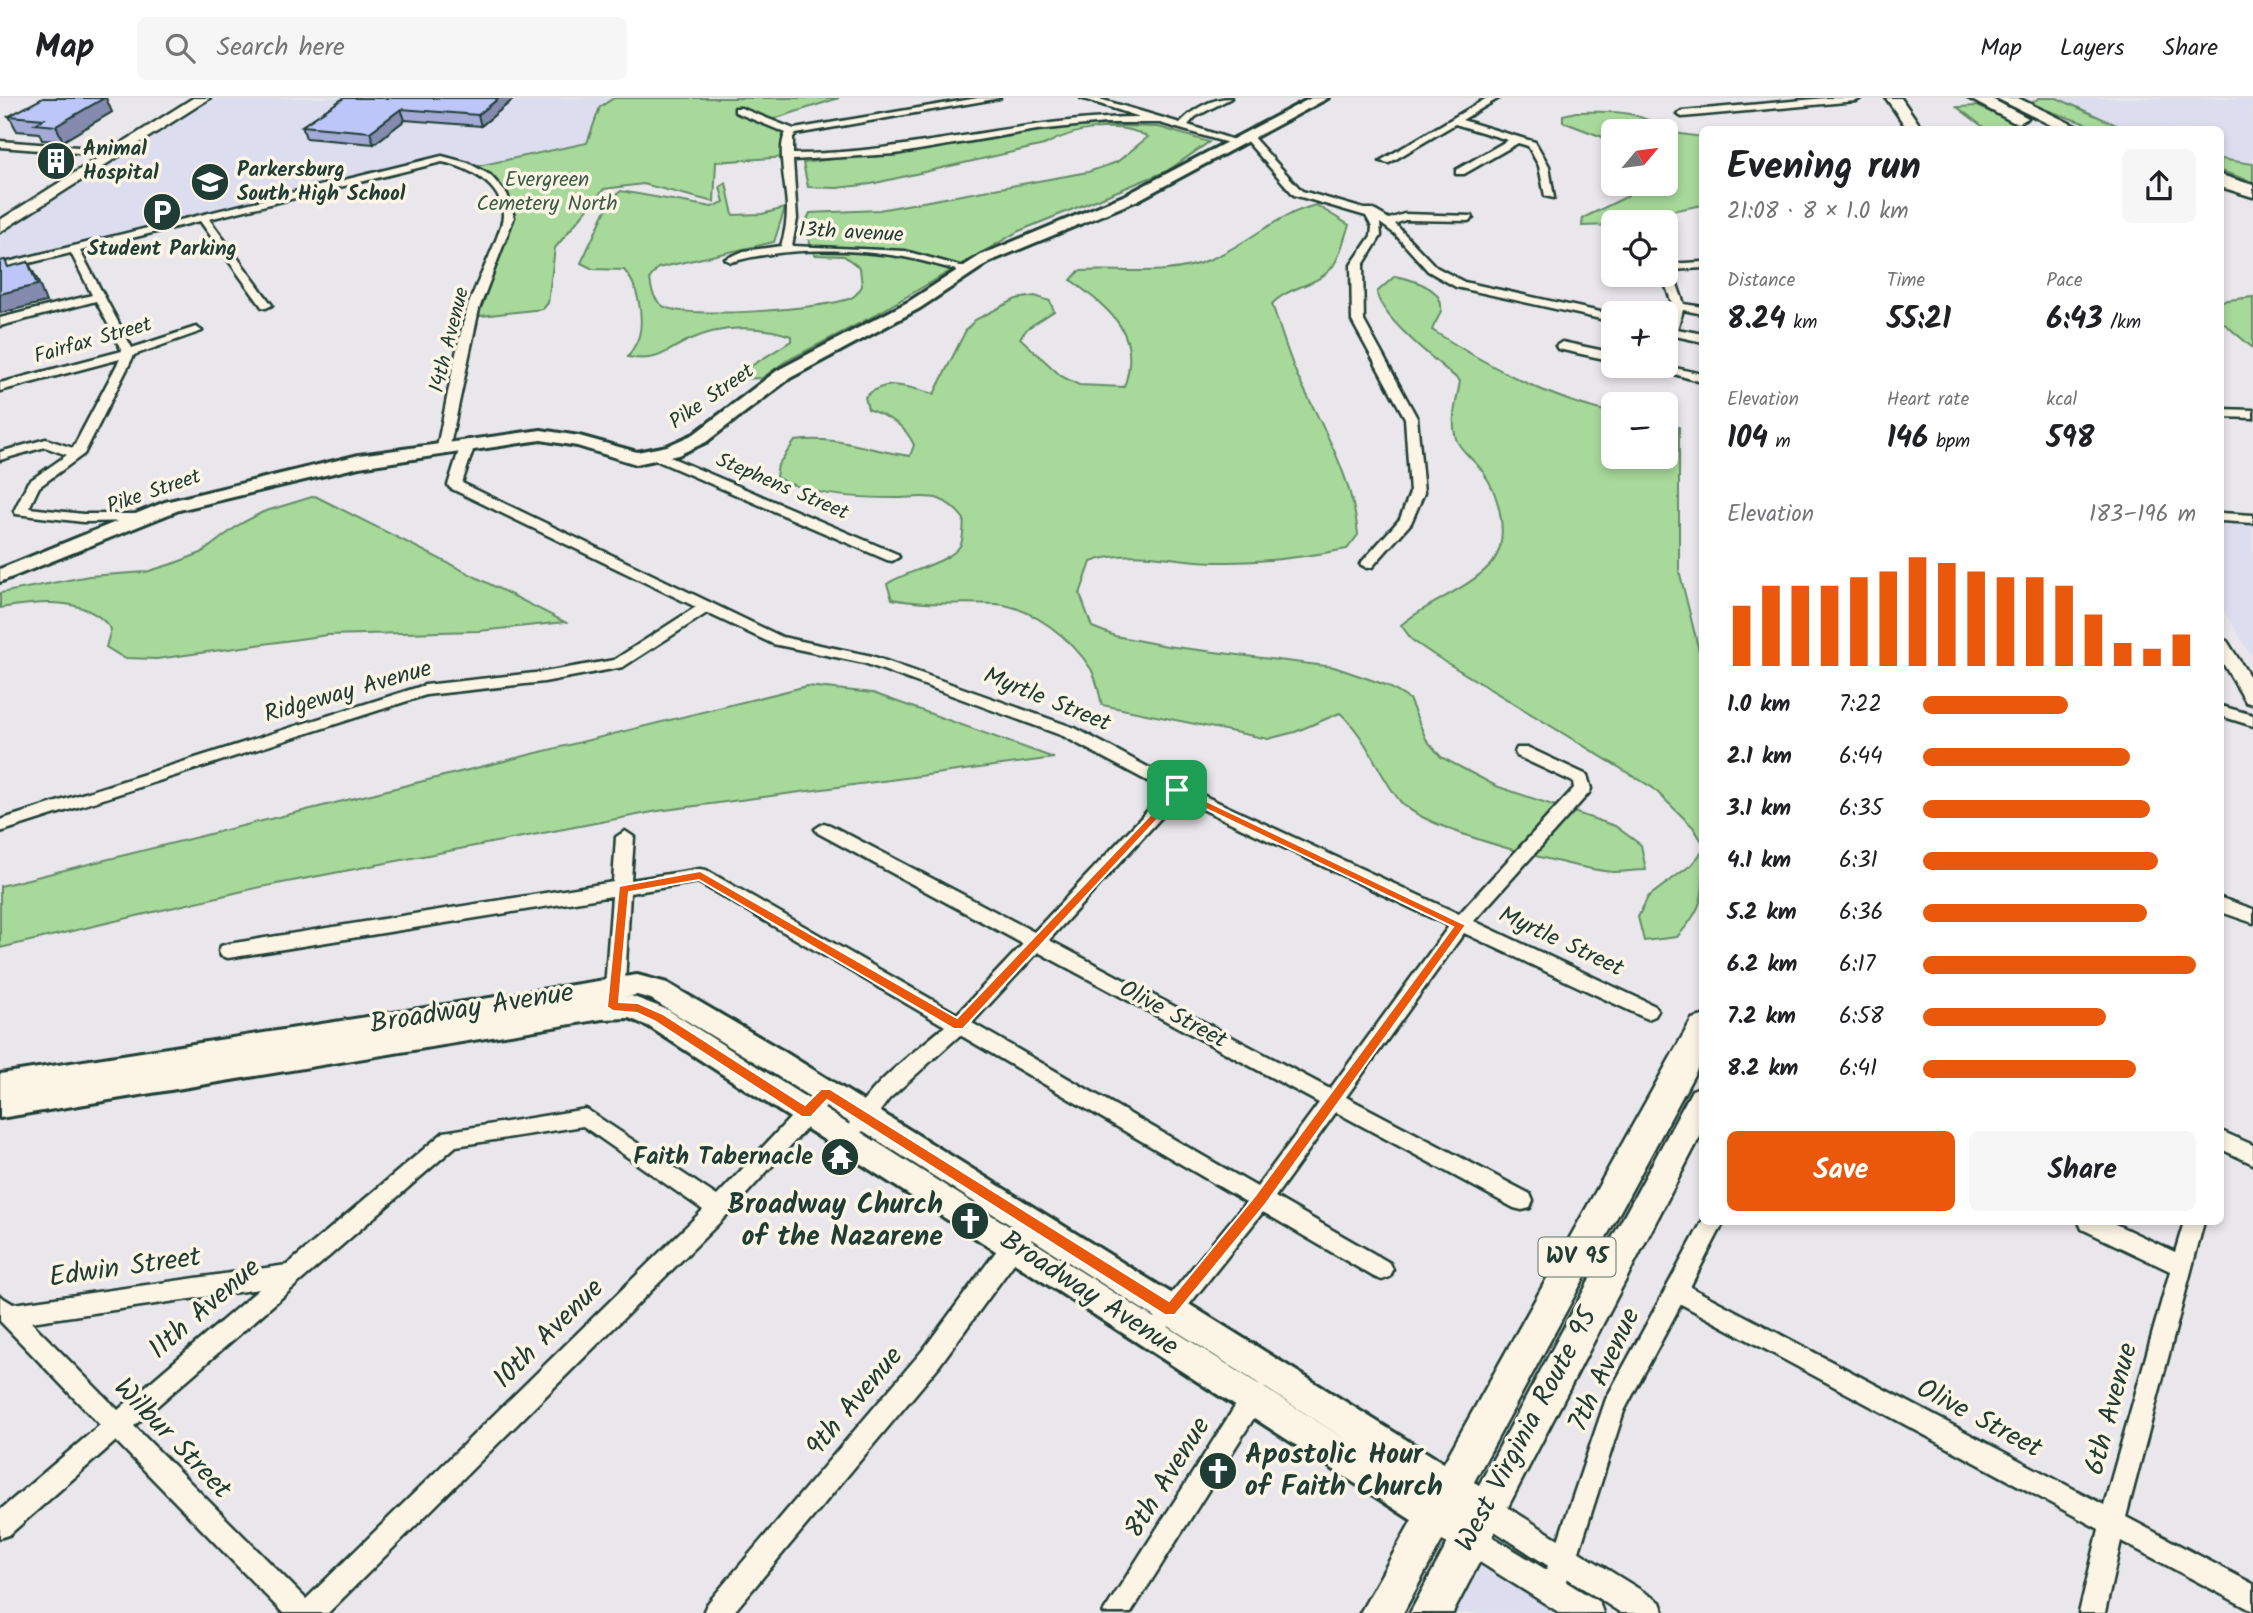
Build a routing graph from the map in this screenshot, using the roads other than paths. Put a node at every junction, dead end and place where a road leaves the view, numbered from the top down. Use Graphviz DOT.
graph roads {
  1 [pos="203,98"];
  2 [pos="927,98"];
  3 [pos="995,98"];
  4 [pos="1086,98"];
  5 [pos="1226,98"];
  6 [pos="1321,98"];
  7 [pos="1494,98"];
  8 [pos="1743,98"];
  9 [pos="1856,98"];
  10 [pos="1893,98"];
  11 [pos="2006,99"];
  12 [pos="1979,100"];
  13 [pos="1755,107"];
  14 [pos="934,109"];
  15 [pos="738,110"];
  16 [pos="1682,114"];
  17 [pos="1159,120"];
  18 [pos="1454,121"];
  19 [pos="1182,126"];
  20 [pos="1913,126"];
  21 [pos="2037,126"];
  22 [pos="2067,126"];
  23 [pos="793,132"];
  24 [pos="1519,138"];
  25 [pos="1241,139"];
  26 [pos="0,144"];
  27 [pos="117,153"];
  28 [pos="787,157"];
  29 [pos="1385,161"];
  30 [pos="1460,172"];
  31 [pos="2224,182"];
  32 [pos="2253,191"];
  33 [pos="2224,194"];
  34 [pos="1550,196"];
  35 [pos="2253,203"];
  36 [pos="1378,217"];
  37 [pos="203,218"];
  38 [pos="1468,218"];
  39 [pos="0,227"];
  40 [pos="74,249"];
  41 [pos="786,249"];
  42 [pos="731,259"];
  43 [pos="1699,265"];
  44 [pos="0,267"];
  45 [pos="1678,267"];
  46 [pos="968,270"];
  47 [pos="1672,287"];
  48 [pos="100,296"];
  49 [pos="266,305"];
  50 [pos="1679,306"];
  51 [pos="1699,310"];
  52 [pos="1601,316"];
  53 [pos="0,323"];
  54 [pos="196,331"];
  55 [pos="1678,333"];
  56 [pos="1699,337"];
  57 [pos="1562,346"];
  58 [pos="129,353"];
  59 [pos="1601,355"];
  60 [pos="1678,372"];
  61 [pos="1698,377"];
  62 [pos="0,387"];
  63 [pos="2224,413"];
  64 [pos="2253,414"];
  65 [pos="468,444"];
  66 [pos="444,447"];
  67 [pos="77,453"];
  68 [pos="0,456"];
  69 [pos="656,456"];
  70 [pos="2224,517"];
  71 [pos="83,518"];
  72 [pos="139,518"];
  73 [pos="2253,519"];
  74 [pos="92,539"];
  75 [pos="892,556"];
  76 [pos="1367,564"];
  77 [pos="0,576"];
  78 [pos="704,608"];
  79 [pos="2224,651"];
  80 [pos="2253,698"];
  81 [pos="2224,712"];
  82 [pos="2253,721"];
  83 [pos="1522,752"];
  84 [pos="1177,790"];
  85 [pos="0,825"];
  86 [pos="824,829"];
  87 [pos="625,837"];
  88 [pos="623,889"];
  89 [pos="2224,906"];
  90 [pos="2253,916"];
  91 [pos="1460,925"];
  92 [pos="1036,942"];
  93 [pos="228,951"];
  94 [pos="615,996"];
  95 [pos="1648,1011"];
  96 [pos="959,1025"];
  97 [pos="1699,1035"];
  98 [pos="0,1085"];
  99 [pos="1333,1100"];
  100 [pos="816,1103"];
  101 [pos="0,1106"];
  102 [pos="1699,1107"];
  103 [pos="855,1128"];
  104 [pos="2224,1141"];
  105 [pos="2253,1155"];
  106 [pos="1260,1200"];
  107 [pos="1522,1201"];
  108 [pos="718,1209"];
  109 [pos="1031,1222"];
  110 [pos="1711,1225"];
  111 [pos="2096,1225"];
  112 [pos="2193,1225"];
  113 [pos="1013,1245"];
  114 [pos="2182,1266"];
  115 [pos="1381,1270"];
  116 [pos="289,1275"];
  117 [pos="1676,1291"];
  118 [pos="1170,1310"];
  119 [pos="5,1311"];
  120 [pos="1152,1335"];
  121 [pos="1269,1373"];
  122 [pos="1252,1399"];
  123 [pos="118,1425"];
  124 [pos="1443,1502"];
  125 [pos="1478,1524"];
  126 [pos="2113,1524"];
  127 [pos="0,1526"];
  128 [pos="1564,1558"];
  129 [pos="1550,1589"];
  130 [pos="2253,1598"];
  131 [pos="301,1613"];
  132 [pos="310,1613"];
  133 [pos="716,1613"];
  134 [pos="1116,1613"];
  135 [pos="1381,1613"];
  136 [pos="1431,1613"];
  137 [pos="1588,1613"];
  138 [pos="1650,1613"];
  139 [pos="2092,1613"];
  1 -- 27 [label="main road"];
  2 -- 14 [label="street"];
  3 -- 14 [label="street"];
  4 -- 17 [label="street"];
  5 -- 19 [label="street"];
  6 -- 25 [label="main road, Pike Street"];
  7 -- 18 [label="street"];
  8 -- 13 [label="street"];
  9 -- 13 [label="street"];
  10 -- 20 [label="main road"];
  11 -- 22 [label="highway"];
  12 -- 21 [label="highway"];
  13 -- 16 [label="street"];
  14 -- 23 [label="street"];
  15 -- 23 [label="street"];
  17 -- 19 [label="street"];
  17 -- 28 [label="street"];
  18 -- 24 [label="street"];
  18 -- 29 [label="street"];
  19 -- 25 [label="street"];
  23 -- 28 [label="street"];
  24 -- 30 [label="street"];
  24 -- 34 [label="street"];
  25 -- 36 [label="street"];
  25 -- 46 [label="main road, Pike Street"];
  26 -- 27 [label="street"];
  27 -- 39 [label="main road"];
  28 -- 41 [label="street"];
  31 -- 32 [label="highway"];
  33 -- 35 [label="highway"];
  36 -- 38 [label="street"];
  36 -- 52 [label="street"];
  36 -- 76 [label="street"];
  37 -- 40 [label="street"];
  37 -- 49 [label="street"];
  37 -- 66 [label="street, 14th Avenue"];
  40 -- 44 [label="street"];
  40 -- 48 [label="street"];
  41 -- 42 [label="street, 13th avenue"];
  41 -- 46 [label="street, 13th avenue"];
  43 -- 45 [label="street"];
  46 -- 69 [label="main road, Pike Street"];
  47 -- 50 [label="street"];
  48 -- 53 [label="street"];
  48 -- 58 [label="street"];
  50 -- 51 [label="street"];
  54 -- 58 [label="street, Fairfax Street"];
  55 -- 56 [label="street"];
  57 -- 59 [label="street"];
  58 -- 62 [label="street, Fairfax Street"];
  58 -- 67 [label="street"];
  60 -- 61 [label="street"];
  63 -- 64 [label="street"];
  65 -- 66 [label="main road, Pike Street"];
  65 -- 69 [label="main road, Pike Street"];
  65 -- 78 [label="street, Myrtle Street"];
  66 -- 72 [label="main road, Pike Street"];
  67 -- 68 [label="street"];
  67 -- 71 [label="street"];
  69 -- 75 [label="street, Stephens Street"];
  70 -- 73 [label="street"];
  71 -- 72 [label="street"];
  71 -- 74 [label="street"];
  72 -- 74 [label="main road, Pike Street"];
  74 -- 77 [label="main road, Pike Street"];
  78 -- 84 [label="street, Myrtle Street"];
  78 -- 85 [label="street, Ridgeway Avenue"];
  79 -- 80 [label="street"];
  81 -- 82 [label="street"];
  83 -- 91 [label="street"];
  84 -- 91 [label="street, Myrtle Street"];
  84 -- 92 [label="street"];
  86 -- 92 [label="street, Olive Street"];
  87 -- 88 [label="street"];
  88 -- 93 [label="street"];
  88 -- 94 [label="street"];
  88 -- 96 [label="street"];
  89 -- 90 [label="street"];
  91 -- 95 [label="street, Myrtle Street"];
  91 -- 99 [label="street"];
  92 -- 96 [label="street"];
  92 -- 99 [label="street, Olive Street"];
  94 -- 98 [label="main road, Broadway Avenue"];
  94 -- 100 [label="main road, Broadway Avenue"];
  94 -- 101 [label="main road, Broadway Avenue"];
  96 -- 103 [label="street"];
  96 -- 106 [label="street"];
  97 -- 124 [label="main road, West Virginia Route 95 / WV 95"];
  99 -- 106 [label="street"];
  99 -- 107 [label="street, Olive Street"];
  100 -- 103 [label="main road, Broadway Avenue"];
  100 -- 108 [label="street, 10th Avenue"];
  102 -- 125 [label="main road, West Virginia Route 95 / WV 95"];
  103 -- 109 [label="main road, Broadway Avenue"];
  103 -- 113 [label="main road, Broadway Avenue"];
  104 -- 105 [label="street"];
  106 -- 115 [label="street"];
  106 -- 118 [label="street"];
  108 -- 116 [label="street, 11th Avenue"];
  108 -- 132 [label="street, 10th Avenue"];
  109 -- 113 [label="street, 9th Avenue"];
  109 -- 118 [label="main road, Broadway Avenue"];
  110 -- 117 [label="street, 7th Avenue"];
  111 -- 114 [label="street"];
  112 -- 114 [label="street, 6th Avenue"];
  113 -- 120 [label="main road, Broadway Avenue"];
  113 -- 133 [label="street, 9th Avenue"];
  114 -- 126 [label="street, 6th Avenue"];
  116 -- 119 [label="street, Edwin Street"];
  116 -- 123 [label="street, 11th Avenue"];
  117 -- 126 [label="street, Olive Street"];
  117 -- 128 [label="street, 7th Avenue"];
  118 -- 120 [label="street"];
  118 -- 121 [label="main road, Broadway Avenue"];
  119 -- 123 [label="street, Wilbur Street"];
  120 -- 122 [label="main road, Broadway Avenue"];
  121 -- 122 [label="street, 8th Avenue"];
  121 -- 124 [label="main road, Broadway Avenue"];
  122 -- 124 [label="main road, Broadway Avenue"];
  122 -- 134 [label="street, 8th Avenue"];
  123 -- 127 [label="street, 11th Avenue"];
  123 -- 131 [label="street, Wilbur Street"];
  124 -- 125 [label="main road, Broadway Avenue"];
  124 -- 135 [label="main road, West Virginia Route 95 / WV 95"];
  125 -- 128 [label="street, Broadway Avenue"];
  125 -- 129 [label="street, Broadway Avenue"];
  125 -- 136 [label="main road, West Virginia Route 95 / WV 95"];
  126 -- 130 [label="street, Olive Street"];
  126 -- 139 [label="street, 6th Avenue"];
  128 -- 129 [label="street, 7th Avenue"];
  128 -- 138 [label="street, Broadway Avenue"];
  129 -- 137 [label="street, Broadway Avenue"];
}
